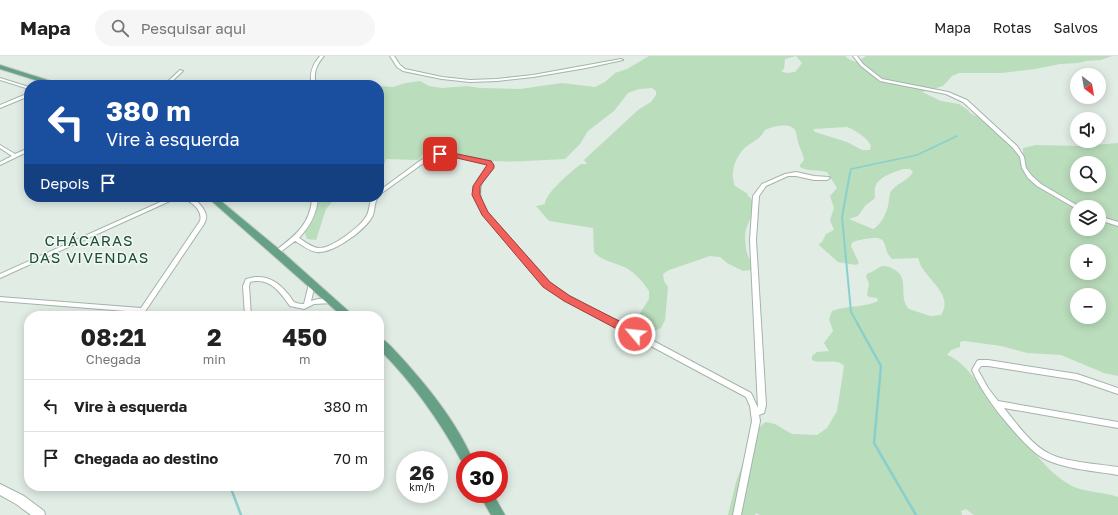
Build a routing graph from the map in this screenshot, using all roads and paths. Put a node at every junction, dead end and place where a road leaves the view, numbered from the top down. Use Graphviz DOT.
graph roads {
  1 [pos="322,56"];
  2 [pos="392,56"];
  3 [pos="855,56"];
  4 [pos="621,60"];
  5 [pos="0,67"];
  6 [pos="181,71"];
  7 [pos="0,79"];
  8 [pos="40,80"];
  9 [pos="171,80"];
  10 [pos="313,80"];
  11 [pos="24,86"];
  12 [pos="24,96"];
  13 [pos="0,107"];
  14 [pos="0,146"];
  15 [pos="24,152"];
  16 [pos="15,156"];
  17 [pos="0,164"];
  18 [pos="827,178"];
  19 [pos="384,189"];
  20 [pos="165,202"];
  21 [pos="193,202"];
  22 [pos="217,202"];
  23 [pos="316,202"];
  24 [pos="372,202"];
  25 [pos="1070,203"];
  26 [pos="1106,220"];
  27 [pos="1118,224"];
  28 [pos="295,238"];
  29 [pos="277,252"];
  30 [pos="0,276"];
  31 [pos="312,284"];
  32 [pos="0,299"];
  33 [pos="332,301"];
  34 [pos="307,305"];
  35 [pos="121,311"];
  36 [pos="142,311"];
  37 [pos="248,311"];
  38 [pos="343,311"];
  39 [pos="384,348"];
  40 [pos="1118,391"];
  41 [pos="996,404"];
  42 [pos="756,412"];
  43 [pos="1118,425"];
  44 [pos="462,451"];
  45 [pos="1118,471"];
  46 [pos="0,489"];
  47 [pos="491,503"];
  48 [pos="40,515"];
  49 [pos="498,515"];
  50 [pos="737,515"];
  1 -- 10 [label="street"];
  2 -- 4 [label="street"];
  3 -- 25 [label="street"];
  5 -- 8 [label="main road"];
  6 -- 9 [label="street"];
  7 -- 11 [label="street"];
  12 -- 13 [label="street"];
  14 -- 16 [label="street"];
  15 -- 16 [label="street"];
  16 -- 17 [label="street"];
  18 -- 42 [label="street"];
  19 -- 42 [label="street"];
  20 -- 30 [label="street"];
  21 -- 36 [label="street"];
  22 -- 29 [label="main road"];
  23 -- 28 [label="street"];
  24 -- 28 [label="street"];
  26 -- 27 [label="street"];
  28 -- 29 [label="street"];
  29 -- 31 [label="main road"];
  31 -- 33 [label="main road"];
  31 -- 34 [label="street"];
  32 -- 35 [label="street"];
  33 -- 34 [label="street"];
  33 -- 38 [label="main road"];
  34 -- 37 [label="street"];
  39 -- 44 [label="main road"];
  40 -- 41 [label="street"];
  41 -- 43 [label="street"];
  41 -- 45 [label="street"];
  42 -- 50 [label="street"];
  46 -- 48 [label="street"];
  47 -- 49 [label="main road"];
}
